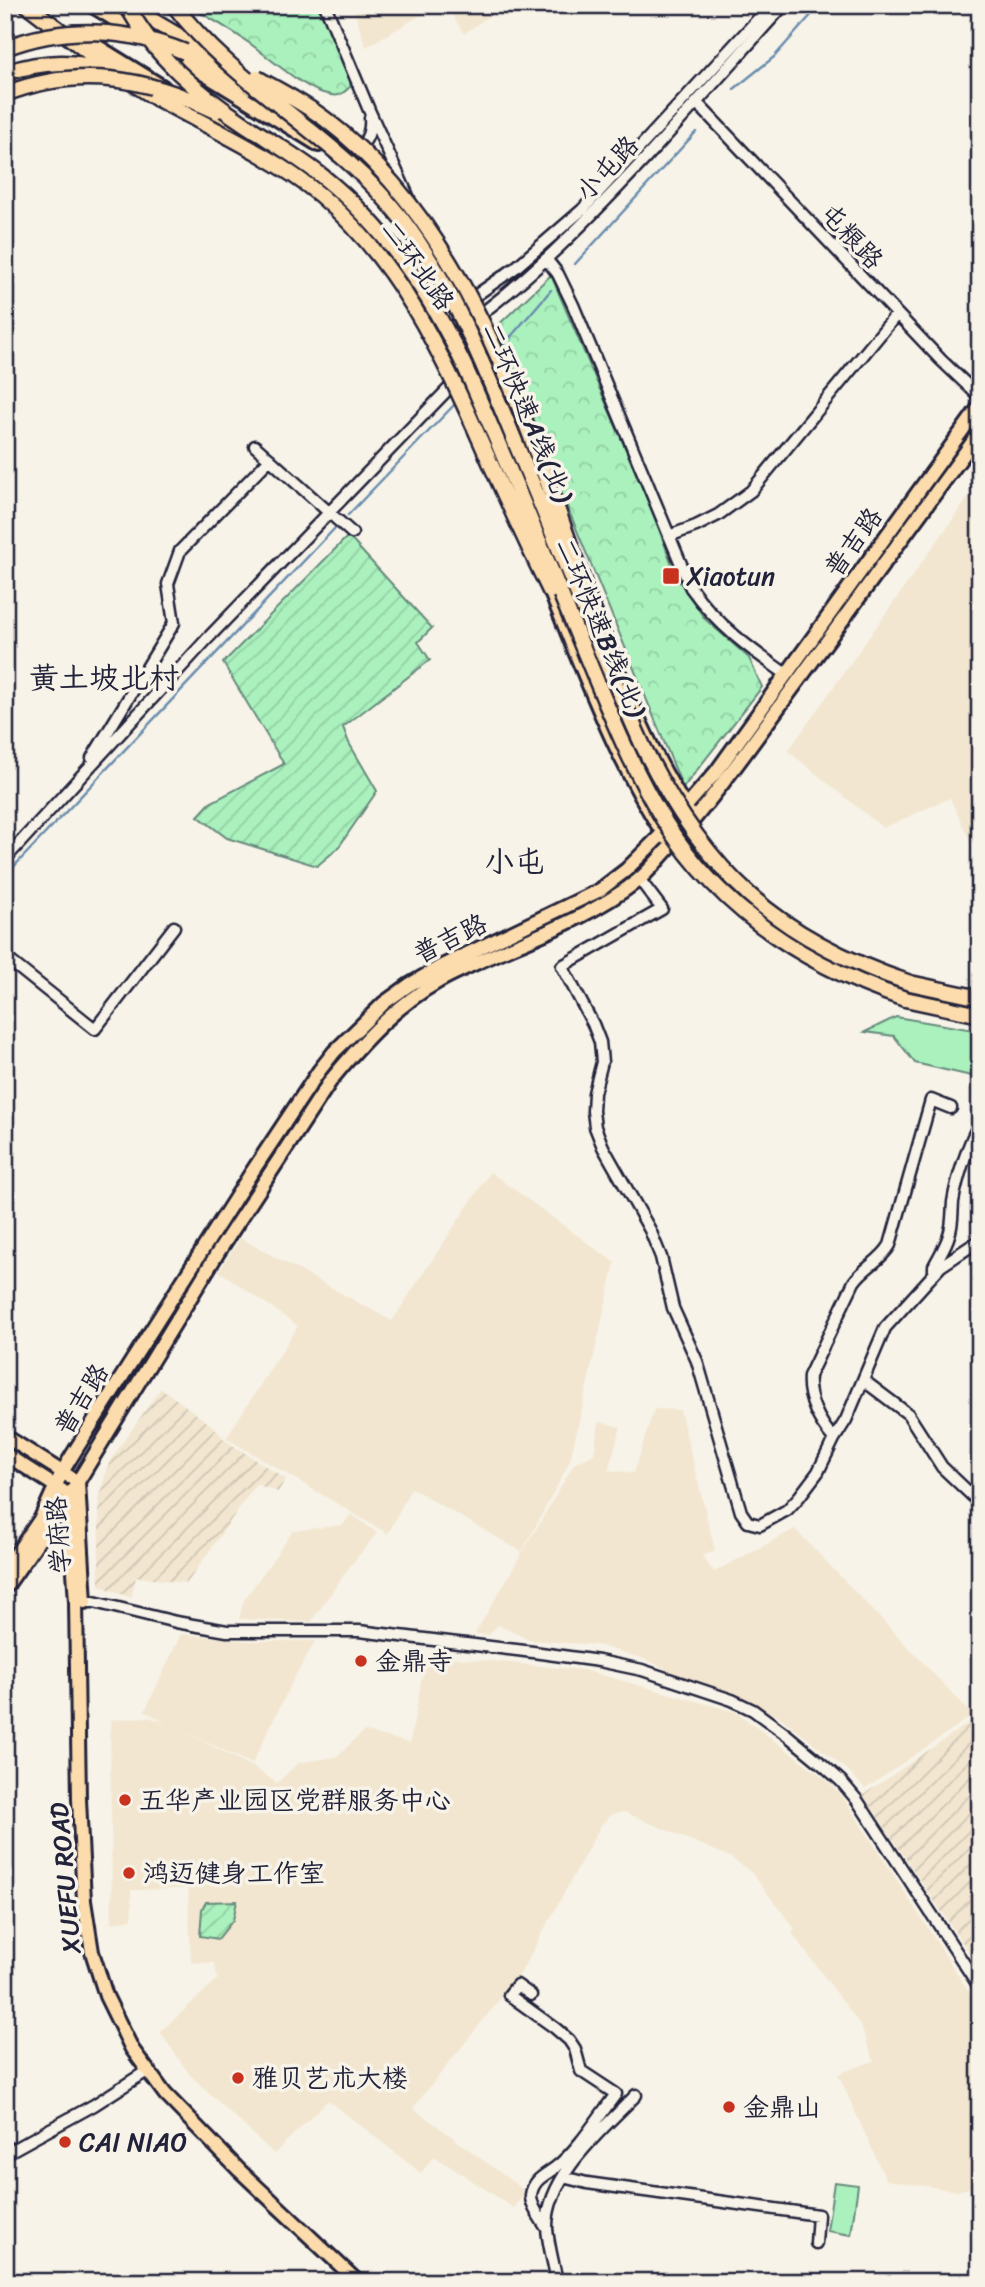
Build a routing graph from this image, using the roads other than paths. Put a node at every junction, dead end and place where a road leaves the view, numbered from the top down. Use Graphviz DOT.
graph roads {
  1 [pos="30,5"];
  2 [pos="91,5"];
  3 [pos="127,5"];
  4 [pos="174,5"];
  5 [pos="325,5"];
  6 [pos="771,5"];
  7 [pos="784,5"];
  8 [pos="5,48"];
  9 [pos="5,73"];
  10 [pos="121,77"];
  11 [pos="5,94"];
  12 [pos="697,103"];
  13 [pos="369,110"];
  14 [pos="297,119"];
  15 [pos="279,146"];
  16 [pos="331,153"];
  17 [pos="547,260"];
  18 [pos="461,304"];
  19 [pos="897,314"];
  20 [pos="470,322"];
  21 [pos="434,325"];
  22 [pos="443,341"];
  23 [pos="461,377"];
  24 [pos="980,397"];
  25 [pos="980,406"];
  26 [pos="980,432"];
  27 [pos="255,446"];
  28 [pos="270,459"];
  29 [pos="329,511"];
  30 [pos="352,533"];
  31 [pos="669,536"];
  32 [pos="786,674"];
  33 [pos="131,692"];
  34 [pos="149,703"];
  35 [pos="643,746"];
  36 [pos="628,753"];
  37 [pos="87,767"];
  38 [pos="686,808"];
  39 [pos="694,820"];
  40 [pos="663,833"];
  41 [pos="671,845"];
  42 [pos="5,859"];
  43 [pos="639,880"];
  44 [pos="174,927"];
  45 [pos="5,957"];
  46 [pos="980,998"];
  47 [pos="980,1015"];
  48 [pos="951,1108"];
  49 [pos="980,1123"];
  50 [pos="980,1240"];
  51 [pos="934,1274"];
  52 [pos="863,1380"];
  53 [pos="5,1436"];
  54 [pos="834,1439"];
  55 [pos="5,1454"];
  56 [pos="62,1472"];
  57 [pos="78,1482"];
  58 [pos="57,1487"];
  59 [pos="69,1495"];
  60 [pos="980,1503"];
  61 [pos="5,1570"];
  62 [pos="5,1588"];
  63 [pos="81,1602"];
  64 [pos="980,1988"];
  65 [pos="531,1995"];
  66 [pos="147,2071"];
  67 [pos="636,2095"];
  68 [pos="5,2154"];
  69 [pos="562,2177"];
  70 [pos="547,2229"];
  71 [pos="816,2243"];
  72 [pos="358,2282"];
  73 [pos="557,2282"];
  1 -- 10 [label="highway"];
  1 -- 21 [label="main road, 二环北路"];
  2 -- 16 [label="main road, 二环北路"];
  3 -- 15 [label="highway, bridge"];
  3 -- 35 [label="highway, bridge"];
  4 -- 14 [label="highway, bridge"];
  5 -- 13 [label="street"];
  6 -- 18 [label="street, 小屯路"];
  7 -- 12 [label="street, 小屯路"];
  8 -- 14 [label="highway, bridge"];
  9 -- 10 [label="highway"];
  10 -- 36 [label="highway, bridge"];
  11 -- 15 [label="highway, bridge"];
  12 -- 17 [label="street, 小屯路"];
  12 -- 19 [label="street, 屯粮路"];
  13 -- 16 [label="street"];
  13 -- 18 [label="street"];
  14 -- 35 [label="highway, 二环快速A线(北), bridge"];
  15 -- 36 [label="highway, 二环快速B线(北), bridge"];
  16 -- 18 [label="main road, 二环北路"];
  17 -- 20 [label="street, 小屯路"];
  17 -- 31 [label="street"];
  18 -- 20 [label="main road, 二环北路"];
  18 -- 21 [label="street, 小屯路"];
  19 -- 24 [label="street, 屯粮路"];
  19 -- 31 [label="street"];
  20 -- 22 [label="street, 小屯路"];
  20 -- 38 [label="main road, 二环北路"];
  21 -- 22 [label="main road, 二环北路"];
  22 -- 23 [label="main road, 二环北路"];
  23 -- 29 [label="street"];
  23 -- 40 [label="main road, 二环北路"];
  25 -- 32 [label="main road, 普吉路"];
  26 -- 39 [label="main road, 普吉路"];
  27 -- 28 [label="street"];
  28 -- 29 [label="street"];
  28 -- 33 [label="street"];
  29 -- 30 [label="street"];
  29 -- 34 [label="street"];
  31 -- 32 [label="street"];
  32 -- 38 [label="main road, 普吉路"];
  33 -- 34 [label="street"];
  33 -- 37 [label="street"];
  34 -- 42 [label="street"];
  35 -- 46 [label="highway, 二环快速A线(北), bridge"];
  36 -- 47 [label="highway, 二环快速B线(北), bridge"];
  38 -- 39 [label="main road, 二环北路"];
  38 -- 40 [label="main road, 普吉路"];
  39 -- 41 [label="main road, 普吉路"];
  40 -- 41 [label="main road, 二环北路"];
  40 -- 56 [label="main road, 普吉路"];
  41 -- 43 [label="main road, 普吉路"];
  43 -- 54 [label="street"];
  43 -- 57 [label="main road, 普吉路"];
  44 -- 45 [label="street"];
  48 -- 54 [label="street"];
  49 -- 51 [label="street"];
  50 -- 51 [label="street"];
  51 -- 52 [label="street"];
  52 -- 54 [label="street"];
  52 -- 60 [label="street"];
  53 -- 56 [label="main road, 学府路"];
  55 -- 58 [label="main road, 学府路"];
  56 -- 57 [label="main road, 学府路"];
  56 -- 58 [label="main road, 普吉路"];
  56 -- 59 [label="main road, 学府路"];
  57 -- 59 [label="main road, 普吉路"];
  57 -- 63 [label="main road, 学府路"];
  58 -- 59 [label="main road, 学府路"];
  58 -- 61 [label="main road, 普吉路"];
  59 -- 62 [label="main road, 普吉路"];
  59 -- 63 [label="main road, XUEFU ROAD"];
  63 -- 64 [label="street"];
  63 -- 66 [label="main road, XUEFU ROAD"];
  65 -- 70 [label="street"];
  66 -- 68 [label="street"];
  66 -- 72 [label="main road, XUEFU ROAD"];
  67 -- 69 [label="street"];
  69 -- 70 [label="street"];
  69 -- 71 [label="street"];
  70 -- 73 [label="street"];
}
